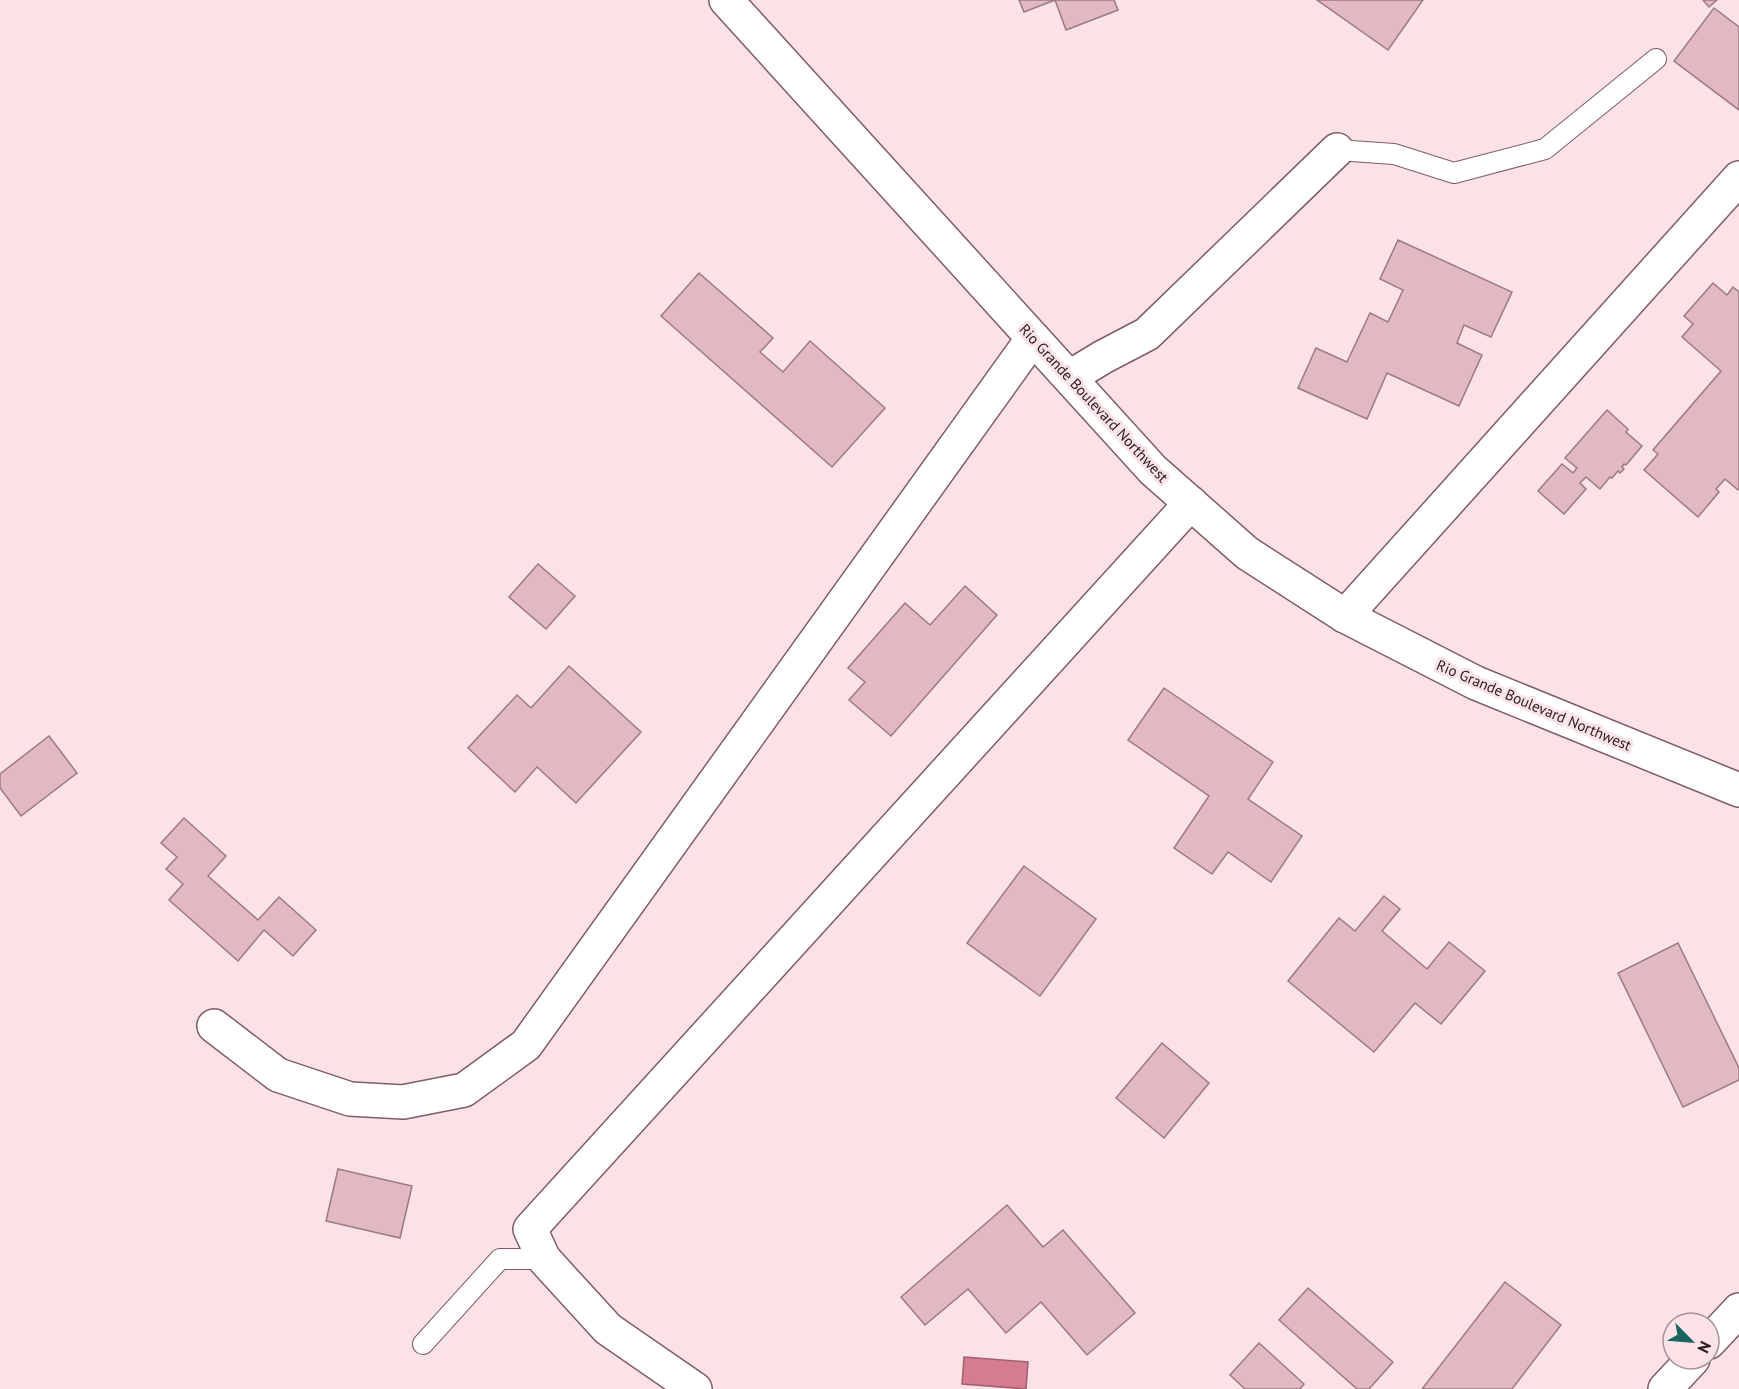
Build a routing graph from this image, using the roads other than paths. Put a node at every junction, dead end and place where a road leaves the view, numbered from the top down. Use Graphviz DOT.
graph roads {
  1 [pos="730,2"];
  2 [pos="1656,59"];
  3 [pos="1337,150"];
  4 [pos="1739,178"];
  5 [pos="1033,338"];
  6 [pos="1070,377"];
  7 [pos="1191,503"];
  8 [pos="1345,616"];
  9 [pos="1739,790"];
  10 [pos="214,1026"];
  11 [pos="544,1259"];
  12 [pos="1739,1310"];
  13 [pos="1721,1329"];
  14 [pos="423,1344"];
  15 [pos="1682,1371"];
  16 [pos="695,1389"];
  17 [pos="1665,1389"];
  1 -- 5 [label="street, Rio Grande Boulevard Northwest"];
  2 -- 3 [label="lane"];
  3 -- 6 [label="street"];
  4 -- 8 [label="street"];
  5 -- 6 [label="street, Rio Grande Boulevard Northwest"];
  5 -- 10 [label="street"];
  6 -- 7 [label="street, Rio Grande Boulevard Northwest"];
  7 -- 8 [label="street, Rio Grande Boulevard Northwest"];
  7 -- 11 [label="street"];
  8 -- 9 [label="street, Rio Grande Boulevard Northwest"];
  11 -- 14 [label="lane"];
  11 -- 16 [label="street"];
  12 -- 13 [label="street"];
  15 -- 17 [label="street"];
}
